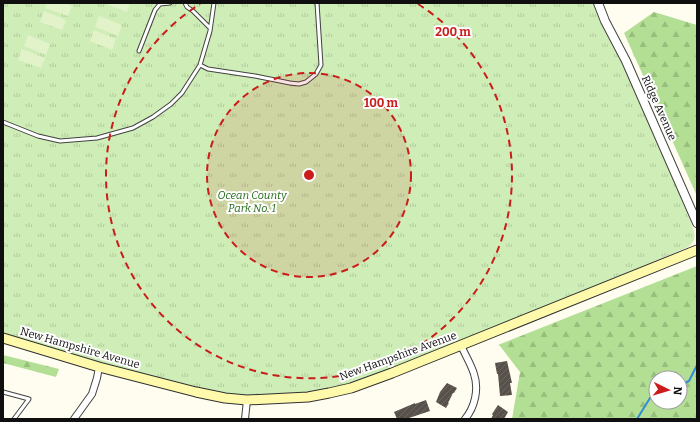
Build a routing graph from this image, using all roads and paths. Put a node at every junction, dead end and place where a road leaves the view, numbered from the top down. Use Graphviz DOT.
graph roads {
  1 [pos="170,3"];
  2 [pos="185,3"];
  3 [pos="214,3"];
  4 [pos="317,3"];
  5 [pos="598,3"];
  6 [pos="210,28"];
  7 [pos="139,51"];
  8 [pos="200,65"];
  9 [pos="3,122"];
  10 [pos="697,223"];
  11 [pos="697,250"];
  12 [pos="3,338"];
  13 [pos="461,345"];
  14 [pos="99,367"];
  15 [pos="3,392"];
  16 [pos="247,400"];
  17 [pos="14,419"];
  18 [pos="74,419"];
  19 [pos="245,419"];
  20 [pos="465,419"];
  1 -- 7 [label="lane"];
  2 -- 6 [label="lane"];
  3 -- 6 [label="lane"];
  4 -- 8 [label="lane"];
  5 -- 10 [label="street, Ridge Avenue"];
  6 -- 8 [label="lane"];
  8 -- 9 [label="lane"];
  11 -- 13 [label="main road, New Hampshire Avenue"];
  12 -- 14 [label="main road, New Hampshire Avenue"];
  13 -- 16 [label="main road, New Hampshire Avenue"];
  13 -- 20 [label="street"];
  14 -- 16 [label="main road, New Hampshire Avenue"];
  14 -- 18 [label="street"];
  15 -- 17 [label="lane"];
  16 -- 19 [label="street"];
}
